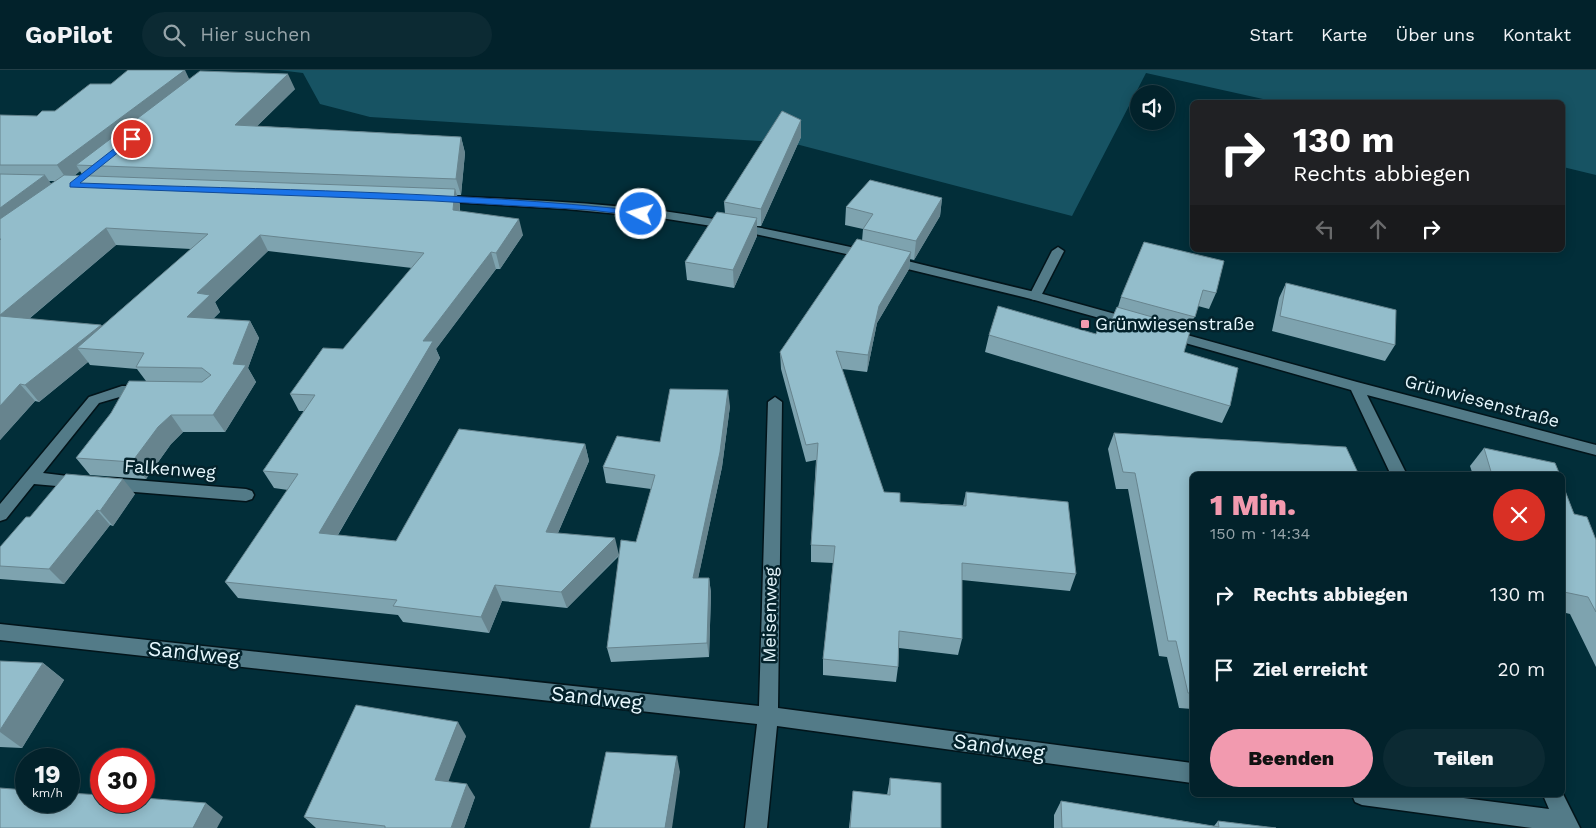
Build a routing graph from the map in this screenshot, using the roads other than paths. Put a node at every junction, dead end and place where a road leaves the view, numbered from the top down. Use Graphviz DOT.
graph roads {
  1 [pos="424,198"];
  2 [pos="1058,251"];
  3 [pos="1035,296"];
  4 [pos="1356,387"];
  5 [pos="158,391"];
  6 [pos="775,402"];
  7 [pos="1596,450"];
  8 [pos="1398,472"];
  9 [pos="31,478"];
  10 [pos="246,495"];
  11 [pos="0,515"];
  12 [pos="0,632"];
  13 [pos="768,716"];
  14 [pos="1190,773"];
  15 [pos="1376,797"];
  16 [pos="1554,797"];
  17 [pos="1568,825"];
  18 [pos="756,828"];
  1 -- 3 [label="street, Grünwiesenstraße"];
  2 -- 3 [label="street"];
  3 -- 4 [label="street, Grünwiesenstraße"];
  4 -- 7 [label="street, Grünwiesenstraße"];
  4 -- 8 [label="street"];
  5 -- 9 [label="street"];
  6 -- 13 [label="street, Meisenweg"];
  9 -- 10 [label="street, Falkenweg"];
  9 -- 11 [label="street"];
  12 -- 13 [label="street, Sandweg"];
  13 -- 14 [label="street, Sandweg"];
  13 -- 18 [label="street, Meisenweg"];
  15 -- 17 [label="street"];
  16 -- 17 [label="street"];
}
